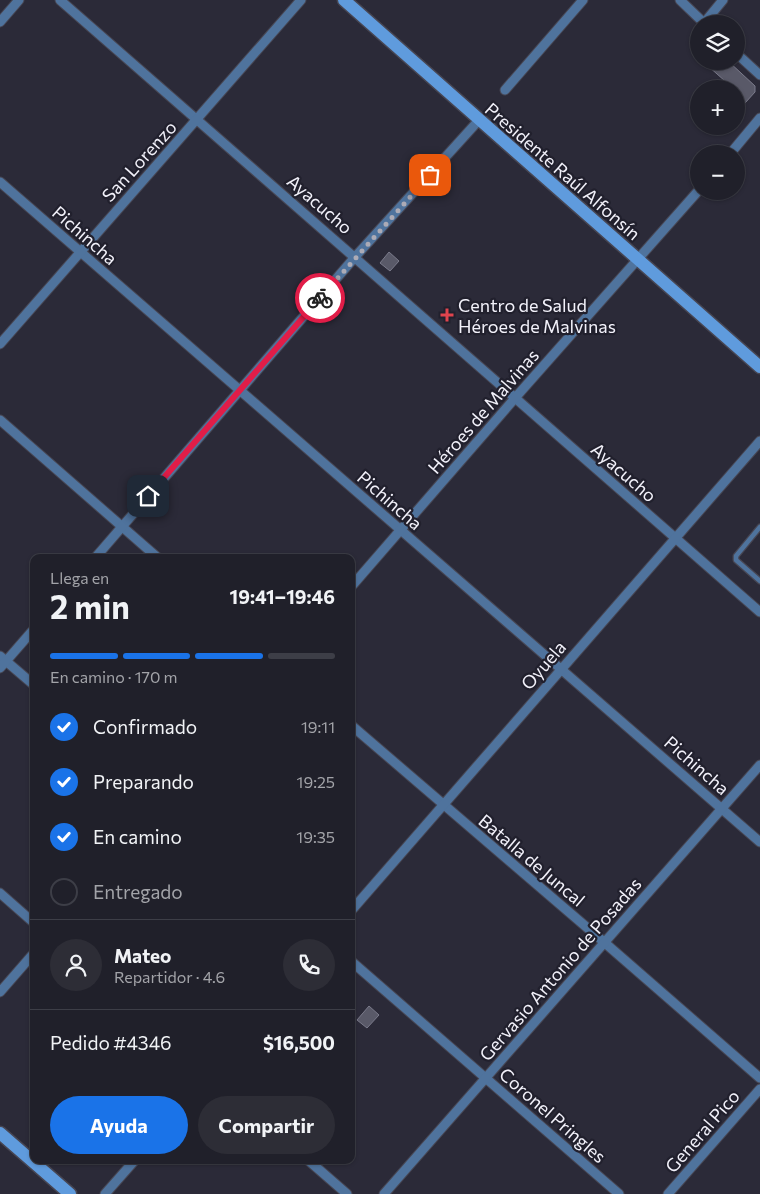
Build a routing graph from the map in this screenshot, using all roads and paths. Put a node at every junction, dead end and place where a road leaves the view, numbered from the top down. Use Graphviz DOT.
graph roads {
  1 [pos="19,0"];
  2 [pos="60,0"];
  3 [pos="301,0"];
  4 [pos="344,0"];
  5 [pos="583,0"];
  6 [pos="680,0"];
  7 [pos="723,0"];
  8 [pos="696,15"];
  9 [pos="711,15"];
  10 [pos="0,22"];
  11 [pos="745,61"];
  12 [pos="760,75"];
  13 [pos="505,90"];
  14 [pos="760,118"];
  15 [pos="197,120"];
  16 [pos="479,120"];
  17 [pos="738,145"];
  18 [pos="0,182"];
  19 [pos="690,200"];
  20 [pos="80,252"];
  21 [pos="355,257"];
  22 [pos="638,259"];
  23 [pos="0,344"];
  24 [pos="760,367"];
  25 [pos="240,391"];
  26 [pos="515,398"];
  27 [pos="0,420"];
  28 [pos="760,441"];
  29 [pos="122,527"];
  30 [pos="760,527"];
  31 [pos="401,530"];
  32 [pos="675,538"];
  33 [pos="98,554"];
  34 [pos="153,554"];
  35 [pos="760,581"];
  36 [pos="355,582"];
  37 [pos="760,612"];
  38 [pos="30,633"];
  39 [pos="2,662"];
  40 [pos="561,669"];
  41 [pos="30,682"];
  42 [pos="355,728"];
  43 [pos="760,765"];
  44 [pos="444,806"];
  45 [pos="722,809"];
  46 [pos="760,842"];
  47 [pos="0,893"];
  48 [pos="355,906"];
  49 [pos="30,919"];
  50 [pos="606,943"];
  51 [pos="30,958"];
  52 [pos="355,964"];
  53 [pos="0,992"];
  54 [pos="485,1078"];
  55 [pos="760,1078"];
  56 [pos="760,1089"];
  57 [pos="0,1133"];
  58 [pos="30,1159"];
  59 [pos="36,1164"];
  60 [pos="131,1164"];
  61 [pos="313,1164"];
  62 [pos="70,1194"];
  63 [pos="105,1194"];
  64 [pos="347,1194"];
  65 [pos="384,1194"];
  66 [pos="619,1194"];
  67 [pos="668,1194"];
  1 -- 10 [label="street"];
  2 -- 15 [label="street, Ayacucho"];
  3 -- 15 [label="street, San Lorenzo"];
  4 -- 16 [label="main road, Presidente Raúl Alfonsín"];
  5 -- 13 [label="street"];
  6 -- 8 [label="street"];
  7 -- 9 [label="street"];
  11 -- 12 [label="street"];
  14 -- 17 [label="street"];
  15 -- 20 [label="street, San Lorenzo"];
  15 -- 21 [label="street, Ayacucho"];
  16 -- 21 [label="street"];
  16 -- 22 [label="main road, Presidente Raúl Alfonsín"];
  18 -- 20 [label="street, Pichincha"];
  19 -- 22 [label="street, Héroes de Malvinas"];
  20 -- 23 [label="street, San Lorenzo"];
  20 -- 25 [label="street, Pichincha"];
  21 -- 25 [label="street"];
  21 -- 26 [label="street, Ayacucho"];
  22 -- 24 [label="main road, Presidente Raúl Alfonsín"];
  22 -- 26 [label="street, Héroes de Malvinas"];
  25 -- 29 [label="street"];
  25 -- 31 [label="street, Pichincha"];
  26 -- 31 [label="street, Héroes de Malvinas"];
  26 -- 32 [label="street, Ayacucho"];
  27 -- 29 [label="street"];
  28 -- 32 [label="street, Oyuela"];
  29 -- 33 [label="street"];
  29 -- 34 [label="street"];
  30 -- 35 [label="lane"];
  31 -- 36 [label="street, Héroes de Malvinas"];
  31 -- 40 [label="street, Pichincha"];
  32 -- 37 [label="street, Ayacucho"];
  32 -- 40 [label="street, Oyuela"];
  38 -- 39 [label="street"];
  39 -- 41 [label="street"];
  40 -- 44 [label="street, Oyuela"];
  40 -- 45 [label="street, Pichincha"];
  42 -- 44 [label="street, Batalla de Juncal"];
  43 -- 45 [label="street, Gervasio Antonio de Posadas"];
  44 -- 48 [label="street, Oyuela"];
  44 -- 50 [label="street, Batalla de Juncal"];
  45 -- 46 [label="street, Pichincha"];
  45 -- 50 [label="street, Gervasio Antonio de Posadas"];
  47 -- 49 [label="street"];
  50 -- 54 [label="street, Gervasio Antonio de Posadas"];
  50 -- 55 [label="street, Batalla de Juncal"];
  51 -- 53 [label="street"];
  52 -- 54 [label="street, Coronel Pringles"];
  54 -- 65 [label="street, Gervasio Antonio de Posadas"];
  54 -- 66 [label="street, Coronel Pringles"];
  56 -- 67 [label="street, General Pico"];
  57 -- 58 [label="main road"];
  59 -- 62 [label="main road"];
  60 -- 63 [label="street"];
  61 -- 64 [label="street"];
}
